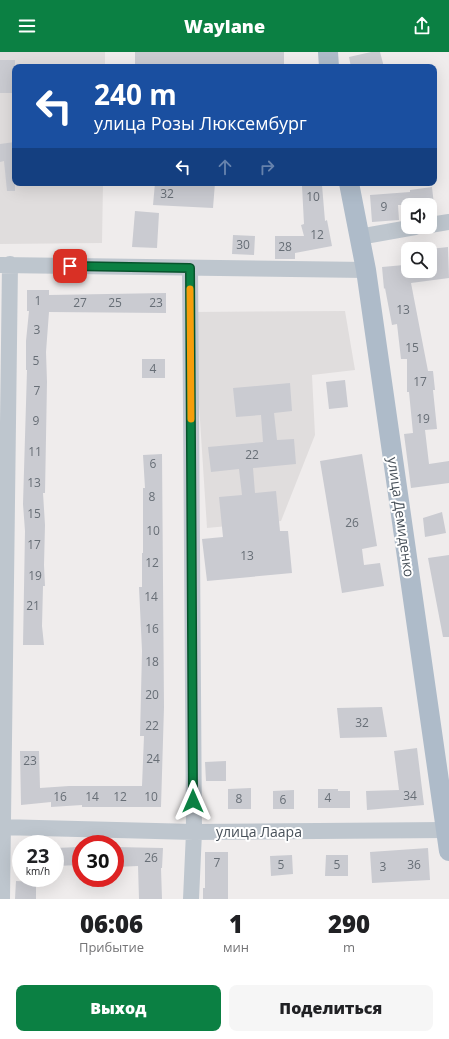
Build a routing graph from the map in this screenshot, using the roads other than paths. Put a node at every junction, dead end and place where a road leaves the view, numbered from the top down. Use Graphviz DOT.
graph roads {
  1 [pos="328,52"];
  2 [pos="329,64"];
  3 [pos="350,186"];
  4 [pos="449,222"];
  5 [pos="437,224"];
  6 [pos="401,229"];
  7 [pos="359,236"];
  8 [pos="5,265"];
  9 [pos="190,268"];
  10 [pos="366,270"];
  11 [pos="2,827"];
  12 [pos="446,830"];
  13 [pos="194,832"];
  14 [pos="449,851"];
  15 [pos="2,899"];
  16 [pos="191,899"];
  1 -- 2 [label="main road"];
  3 -- 7 [label="main road, улица Демиденко"];
  4 -- 5 [label="street"];
  6 -- 7 [label="street"];
  7 -- 10 [label="main road, улица Демиденко"];
  8 -- 9 [label="street"];
  8 -- 11 [label="street"];
  9 -- 10 [label="street"];
  9 -- 13 [label="street"];
  10 -- 12 [label="main road, улица Демиденко"];
  11 -- 13 [label="street, улица Лаара"];
  11 -- 15 [label="street"];
  12 -- 13 [label="street, улица Лаара"];
  12 -- 14 [label="main road, улица Демиденко"];
  13 -- 16 [label="street"];
}
